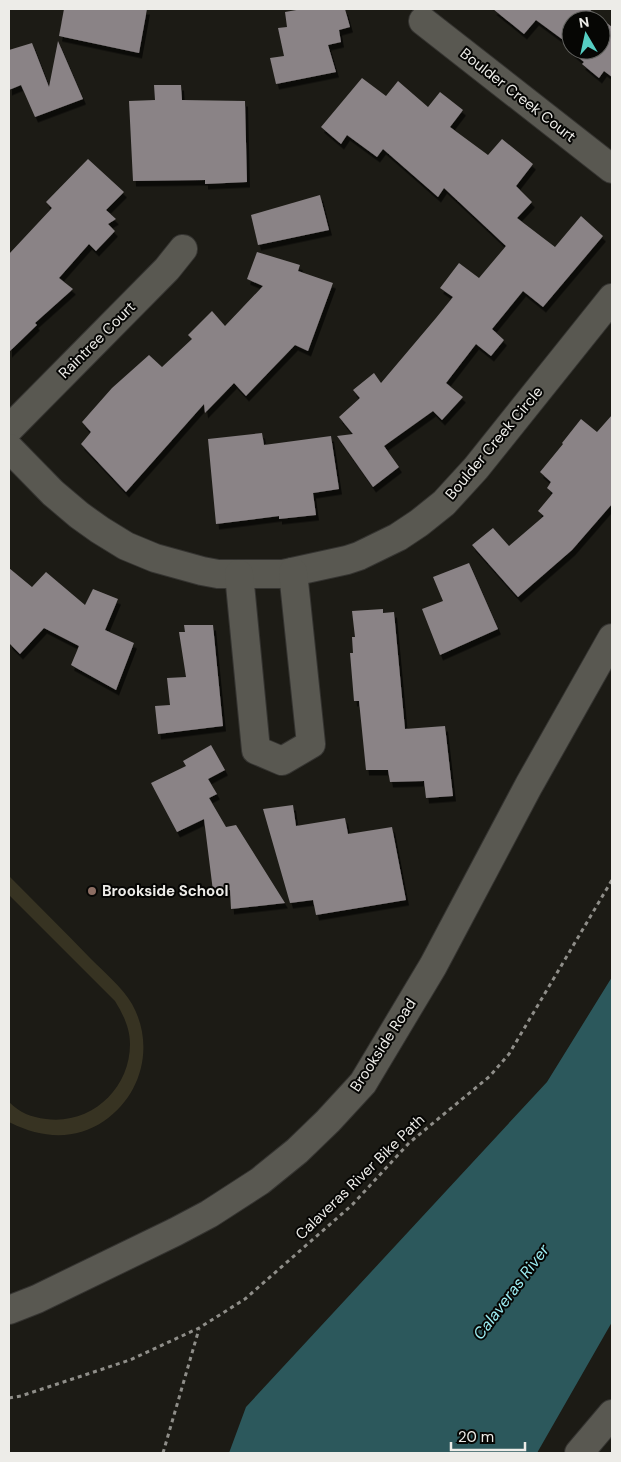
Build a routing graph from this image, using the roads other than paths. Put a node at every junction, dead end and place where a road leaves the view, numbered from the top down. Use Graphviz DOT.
graph roads {
  1 [pos="423,21"];
  2 [pos="612,169"];
  3 [pos="183,249"];
  4 [pos="612,298"];
  5 [pos="9,429"];
  6 [pos="9,448"];
  7 [pos="293,572"];
  8 [pos="239,574"];
  9 [pos="612,638"];
  10 [pos="9,1310"];
  11 [pos="612,1414"];
  12 [pos="579,1453"];
  1 -- 2 [label="street, Boulder Creek Court"];
  3 -- 5 [label="street, Raintree Court"];
  4 -- 7 [label="street, Boulder Creek Circle"];
  6 -- 8 [label="street, Boulder Creek Circle"];
  7 -- 8 [label="street, Boulder Creek Circle"];
  7 -- 8 [label="street"];
  9 -- 10 [label="street, Brookside Road"];
  11 -- 12 [label="street"];
}
